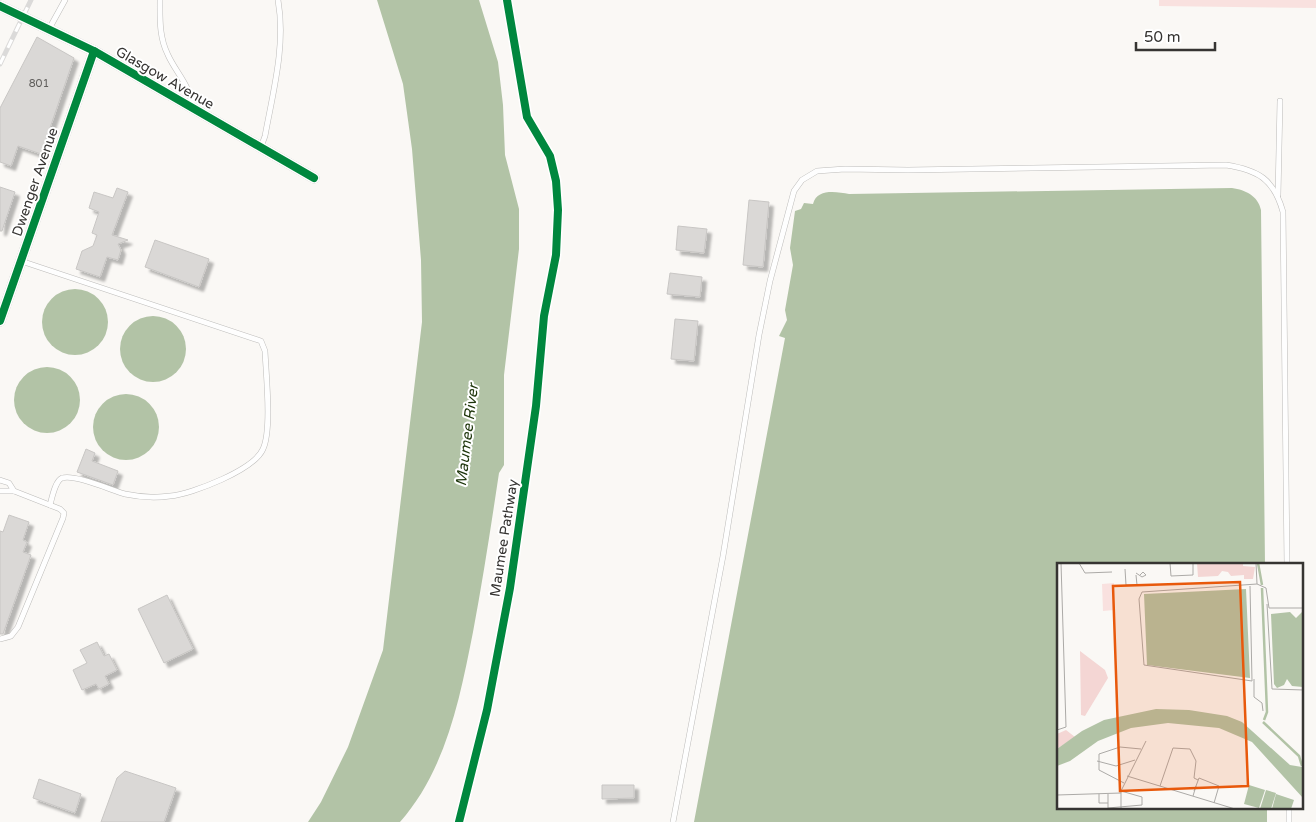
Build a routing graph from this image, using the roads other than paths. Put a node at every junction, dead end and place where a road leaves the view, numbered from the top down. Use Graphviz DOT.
graph roads {
  1 [pos="66,0"];
  2 [pos="160,0"];
  3 [pos="278,0"];
  4 [pos="0,6"];
  5 [pos="49,29"];
  6 [pos="94,51"];
  7 [pos="1280,101"];
  8 [pos="192,109"];
  9 [pos="261,148"];
  10 [pos="314,178"];
  11 [pos="1278,196"];
  12 [pos="21,261"];
  13 [pos="0,321"];
  14 [pos="0,480"];
  15 [pos="0,491"];
  16 [pos="14,491"];
  17 [pos="50,505"];
  18 [pos="1287,563"];
  19 [pos="0,639"];
  20 [pos="673,822"];
  1 -- 5 [label="lane"];
  2 -- 8 [label="lane"];
  3 -- 9 [label="lane"];
  4 -- 5 [label="street, Glasgow Avenue"];
  5 -- 6 [label="street, Glasgow Avenue"];
  6 -- 8 [label="street, Glasgow Avenue"];
  6 -- 12 [label="street, Dwenger Avenue"];
  7 -- 11 [label="lane"];
  8 -- 9 [label="street, Glasgow Avenue"];
  9 -- 10 [label="street, Glasgow Avenue"];
  11 -- 18 [label="lane"];
  11 -- 20 [label="lane"];
  12 -- 13 [label="street, Dwenger Avenue"];
  12 -- 17 [label="lane"];
  14 -- 16 [label="lane"];
  15 -- 16 [label="lane"];
  16 -- 17 [label="lane"];
  17 -- 19 [label="lane"];
}
